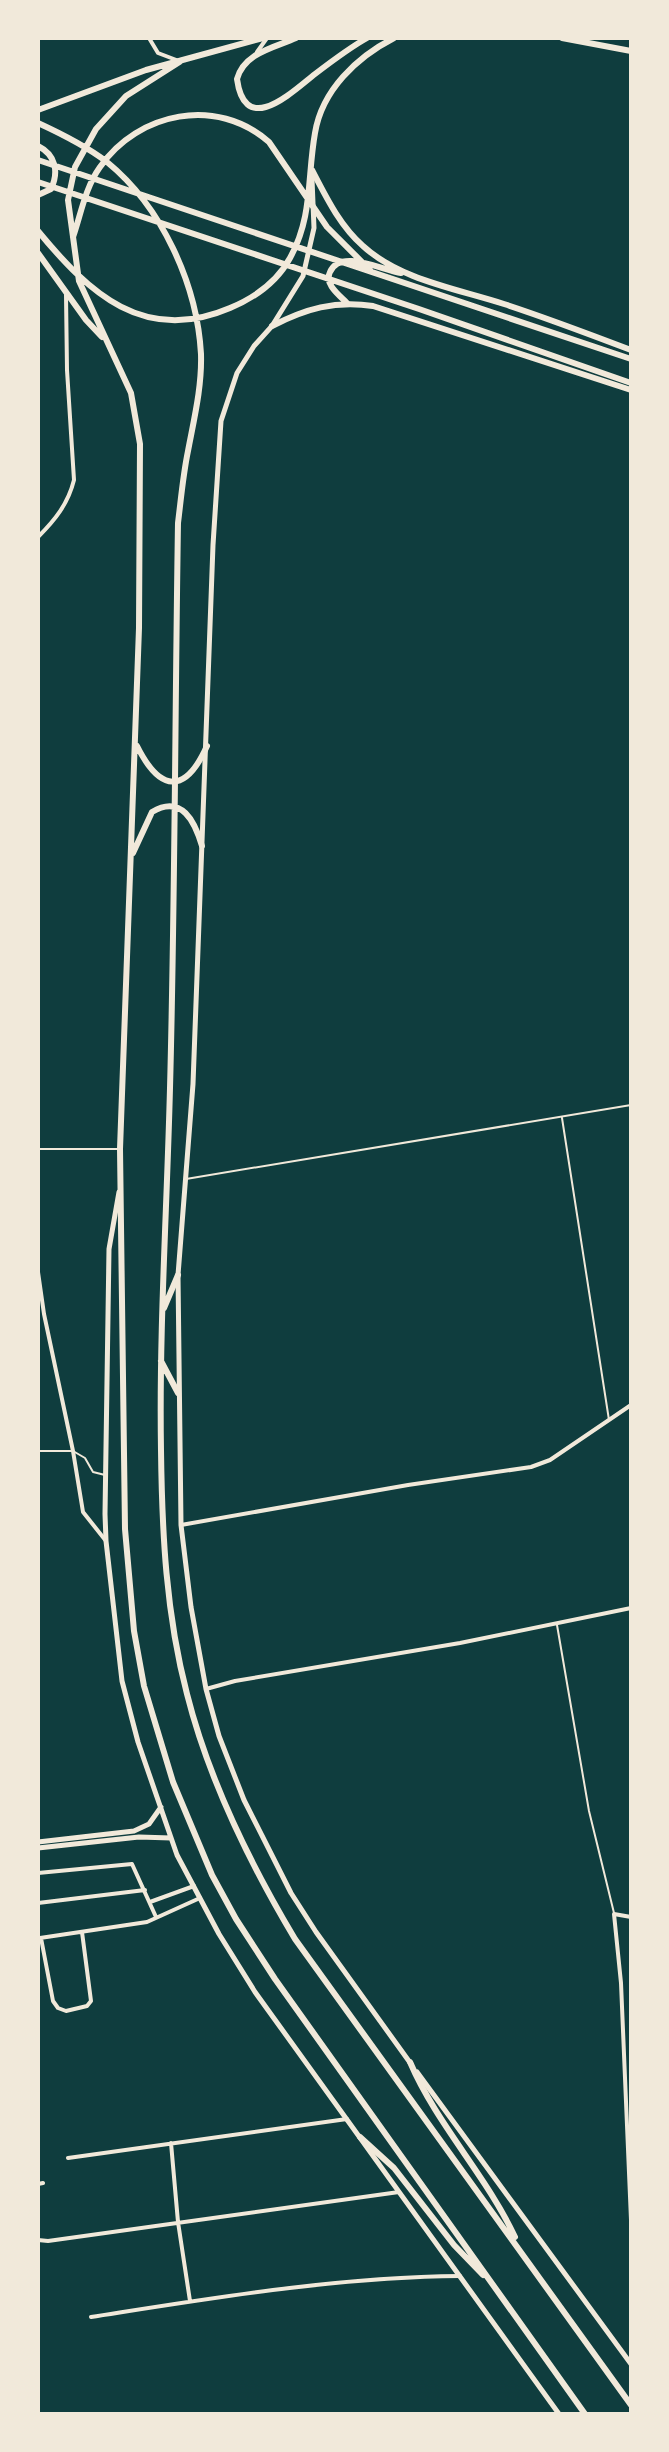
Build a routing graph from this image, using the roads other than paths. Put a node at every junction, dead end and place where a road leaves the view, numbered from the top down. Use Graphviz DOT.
graph roads {
  1 [pos="149,38"];
  2 [pos="265,38"];
  3 [pos="296,38"];
  4 [pos="367,38"];
  5 [pos="394,38"];
  6 [pos="562,38"];
  7 [pos="631,51"];
  8 [pos="253,56"];
  9 [pos="181,61"];
  10 [pos="38,110"];
  11 [pos="38,123"];
  12 [pos="38,146"];
  13 [pos="38,160"];
  14 [pos="312,170"];
  15 [pos="38,182"];
  16 [pos="38,195"];
  17 [pos="38,231"];
  18 [pos="72,241"];
  19 [pos="38,253"];
  20 [pos="374,274"];
  21 [pos="408,274"];
  22 [pos="66,293"];
  23 [pos="347,303"];
  24 [pos="272,326"];
  25 [pos="107,342"];
  26 [pos="631,350"];
  27 [pos="631,359"];
  28 [pos="631,383"];
  29 [pos="631,390"];
  30 [pos="38,537"];
  31 [pos="135,743"];
  32 [pos="207,746"];
  33 [pos="202,846"];
  34 [pos="130,859"];
  35 [pos="631,1105"];
  36 [pos="562,1117"];
  37 [pos="38,1149"];
  38 [pos="120,1149"];
  39 [pos="185,1180"];
  40 [pos="121,1182"];
  41 [pos="38,1272"];
  42 [pos="178,1275"];
  43 [pos="41,1314"];
  44 [pos="161,1315"];
  45 [pos="160,1359"];
  46 [pos="178,1393"];
  47 [pos="631,1405"];
  48 [pos="609,1421"];
  49 [pos="38,1451"];
  50 [pos="73,1451"];
  51 [pos="106,1476"];
  52 [pos="181,1525"];
  53 [pos="106,1541"];
  54 [pos="631,1608"];
  55 [pos="557,1624"];
  56 [pos="206,1689"];
  57 [pos="161,1807"];
  58 [pos="171,1838"];
  59 [pos="38,1842"];
  60 [pos="38,1848"];
  61 [pos="38,1873"];
  62 [pos="194,1886"];
  63 [pos="145,1890"];
  64 [pos="200,1898"];
  65 [pos="150,1902"];
  66 [pos="38,1903"];
  67 [pos="614,1914"];
  68 [pos="631,1917"];
  69 [pos="156,1918"];
  70 [pos="82,1932"];
  71 [pos="39,1938"];
  72 [pos="410,2062"];
  73 [pos="347,2119"];
  74 [pos="360,2137"];
  75 [pos="171,2143"];
  76 [pos="68,2158"];
  77 [pos="399,2192"];
  78 [pos="631,2220"];
  79 [pos="178,2222"];
  80 [pos="38,2240"];
  81 [pos="522,2251"];
  82 [pos="460,2276"];
  83 [pos="492,2283"];
  84 [pos="190,2301"];
  85 [pos="91,2317"];
  86 [pos="631,2364"];
  87 [pos="631,2405"];
  88 [pos="559,2414"];
  89 [pos="585,2414"];
  1 -- 9 [label="street"];
  2 -- 8 [label="street"];
  2 -- 9 [label="main road"];
  3 -- 8 [label="main road"];
  4 -- 8 [label="main road"];
  5 -- 14 [label="main road"];
  6 -- 7 [label="main road"];
  9 -- 10 [label="main road"];
  9 -- 18 [label="main road"];
  11 -- 44 [label="main road"];
  12 -- 16 [label="main road"];
  13 -- 20 [label="main road"];
  14 -- 17 [label="main road"];
  14 -- 21 [label="main road"];
  14 -- 24 [label="street"];
  15 -- 28 [label="main road"];
  18 -- 20 [label="main road"];
  18 -- 25 [label="main road"];
  19 -- 22 [label="main road"];
  20 -- 27 [label="main road"];
  21 -- 23 [label="main road"];
  21 -- 26 [label="main road"];
  22 -- 25 [label="main road"];
  22 -- 30 [label="street"];
  23 -- 24 [label="main road"];
  23 -- 29 [label="main road"];
  24 -- 32 [label="street"];
  25 -- 31 [label="main road"];
  31 -- 32 [label="main road"];
  31 -- 34 [label="main road"];
  32 -- 33 [label="street"];
  33 -- 34 [label="main road"];
  33 -- 39 [label="street"];
  34 -- 38 [label="main road"];
  35 -- 36 [label="lane"];
  36 -- 39 [label="lane"];
  36 -- 48 [label="lane"];
  37 -- 38 [label="lane"];
  38 -- 40 [label="main road"];
  39 -- 42 [label="street"];
  40 -- 51 [label="street"];
  40 -- 83 [label="main road"];
  41 -- 43 [label="street"];
  42 -- 44 [label="main road"];
  42 -- 46 [label="street"];
  43 -- 50 [label="street"];
  44 -- 45 [label="main road"];
  45 -- 46 [label="main road"];
  45 -- 81 [label="main road"];
  46 -- 52 [label="street"];
  47 -- 48 [label="street"];
  48 -- 52 [label="street"];
  49 -- 50 [label="lane"];
  50 -- 51 [label="lane"];
  50 -- 53 [label="street"];
  51 -- 53 [label="street"];
  52 -- 56 [label="street"];
  53 -- 57 [label="street"];
  54 -- 55 [label="street"];
  55 -- 56 [label="street"];
  55 -- 67 [label="lane"];
  56 -- 72 [label="street"];
  57 -- 58 [label="street"];
  57 -- 59 [label="street"];
  58 -- 60 [label="street"];
  58 -- 62 [label="street"];
  61 -- 63 [label="street"];
  62 -- 64 [label="street"];
  62 -- 65 [label="street"];
  63 -- 65 [label="street"];
  63 -- 66 [label="street"];
  64 -- 69 [label="street"];
  64 -- 73 [label="street"];
  65 -- 69 [label="street"];
  67 -- 68 [label="street"];
  67 -- 78 [label="street"];
  69 -- 70 [label="street"];
  70 -- 71 [label="street"];
  70 -- 71 [label="street"];
  72 -- 81 [label="main road"];
  72 -- 86 [label="street"];
  73 -- 74 [label="street"];
  73 -- 75 [label="street"];
  74 -- 77 [label="street"];
  74 -- 83 [label="main road"];
  75 -- 76 [label="street"];
  75 -- 79 [label="street"];
  77 -- 79 [label="street"];
  77 -- 82 [label="street"];
  79 -- 80 [label="street"];
  79 -- 84 [label="street"];
  81 -- 87 [label="main road"];
  82 -- 84 [label="street"];
  82 -- 88 [label="street"];
  83 -- 89 [label="main road"];
  84 -- 85 [label="street"];
}
